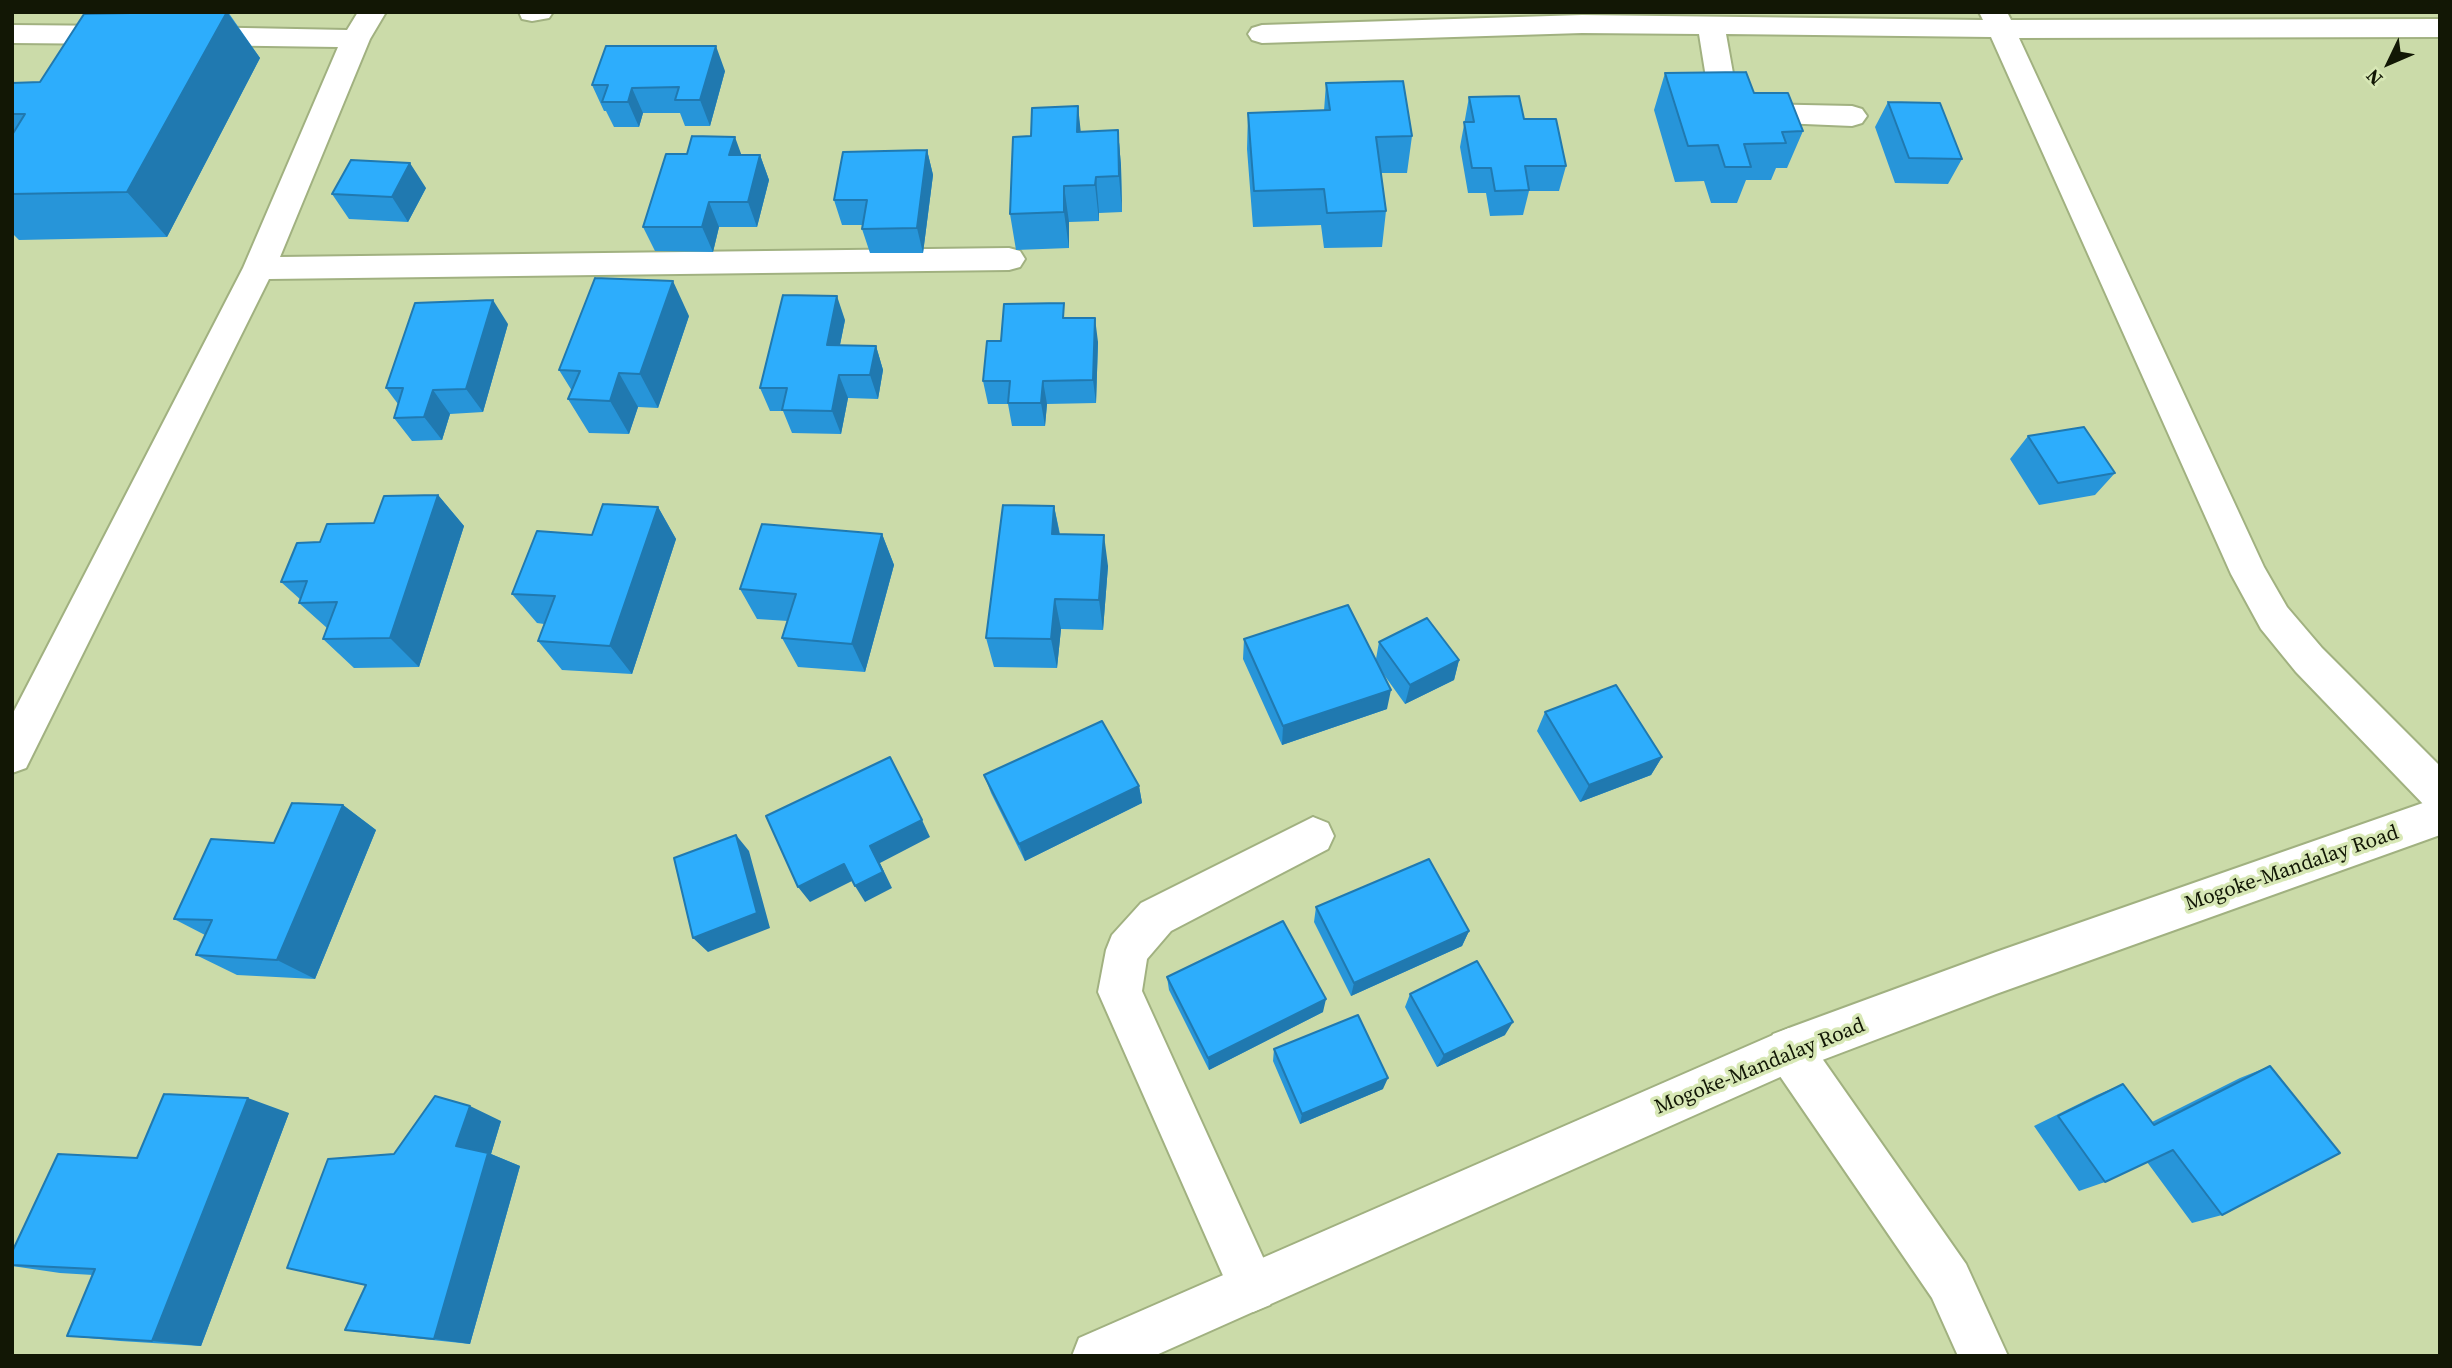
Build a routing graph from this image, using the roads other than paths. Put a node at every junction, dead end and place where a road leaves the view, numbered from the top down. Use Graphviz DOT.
graph roads {
  1 [pos="539,12"];
  2 [pos="532,13"];
  3 [pos="1997,20"];
  4 [pos="364,26"];
  5 [pos="1711,26"];
  6 [pos="2440,28"];
  7 [pos="12,34"];
  8 [pos="1262,34"];
  9 [pos="1852,116"];
  10 [pos="1009,259"];
  11 [pos="259,268"];
  12 [pos="12,755"];
  13 [pos="2440,794"];
  14 [pos="2440,816"];
  15 [pos="1313,836"];
  16 [pos="1790,1050"];
  17 [pos="1253,1288"];
  18 [pos="1097,1356"];
  19 [pos="1983,1356"];
  1 -- 2 [label="main road"];
  3 -- 5 [label="main road"];
  3 -- 6 [label="main road"];
  3 -- 13 [label="main road"];
  4 -- 7 [label="main road"];
  4 -- 11 [label="main road"];
  5 -- 8 [label="main road"];
  5 -- 9 [label="main road"];
  10 -- 11 [label="main road"];
  11 -- 12 [label="main road"];
  14 -- 16 [label="main road, Mogoke-Mandalay Road"];
  15 -- 17 [label="main road"];
  16 -- 17 [label="main road, Mogoke-Mandalay Road"];
  16 -- 19 [label="main road"];
  17 -- 18 [label="main road, Mogoke-Mandalay Road"];
}
